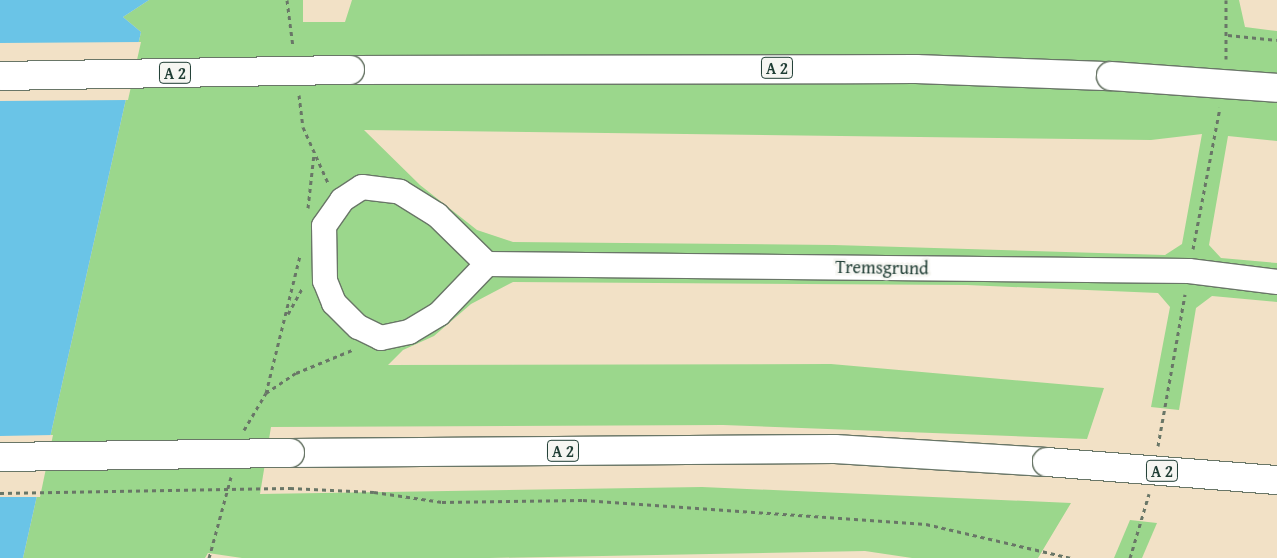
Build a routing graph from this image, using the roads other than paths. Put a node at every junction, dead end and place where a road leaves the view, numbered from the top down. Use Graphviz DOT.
graph roads {
  1 [pos="0,76"];
  2 [pos="1277,88"];
  3 [pos="487,264"];
  4 [pos="1277,282"];
  5 [pos="0,457"];
  6 [pos="1277,480"];
  1 -- 2 [label="highway, A 2, bridge"];
  3 -- 3 [label="street"];
  3 -- 4 [label="street, Tremsgrund"];
  5 -- 6 [label="highway, A 2, bridge"];
}
